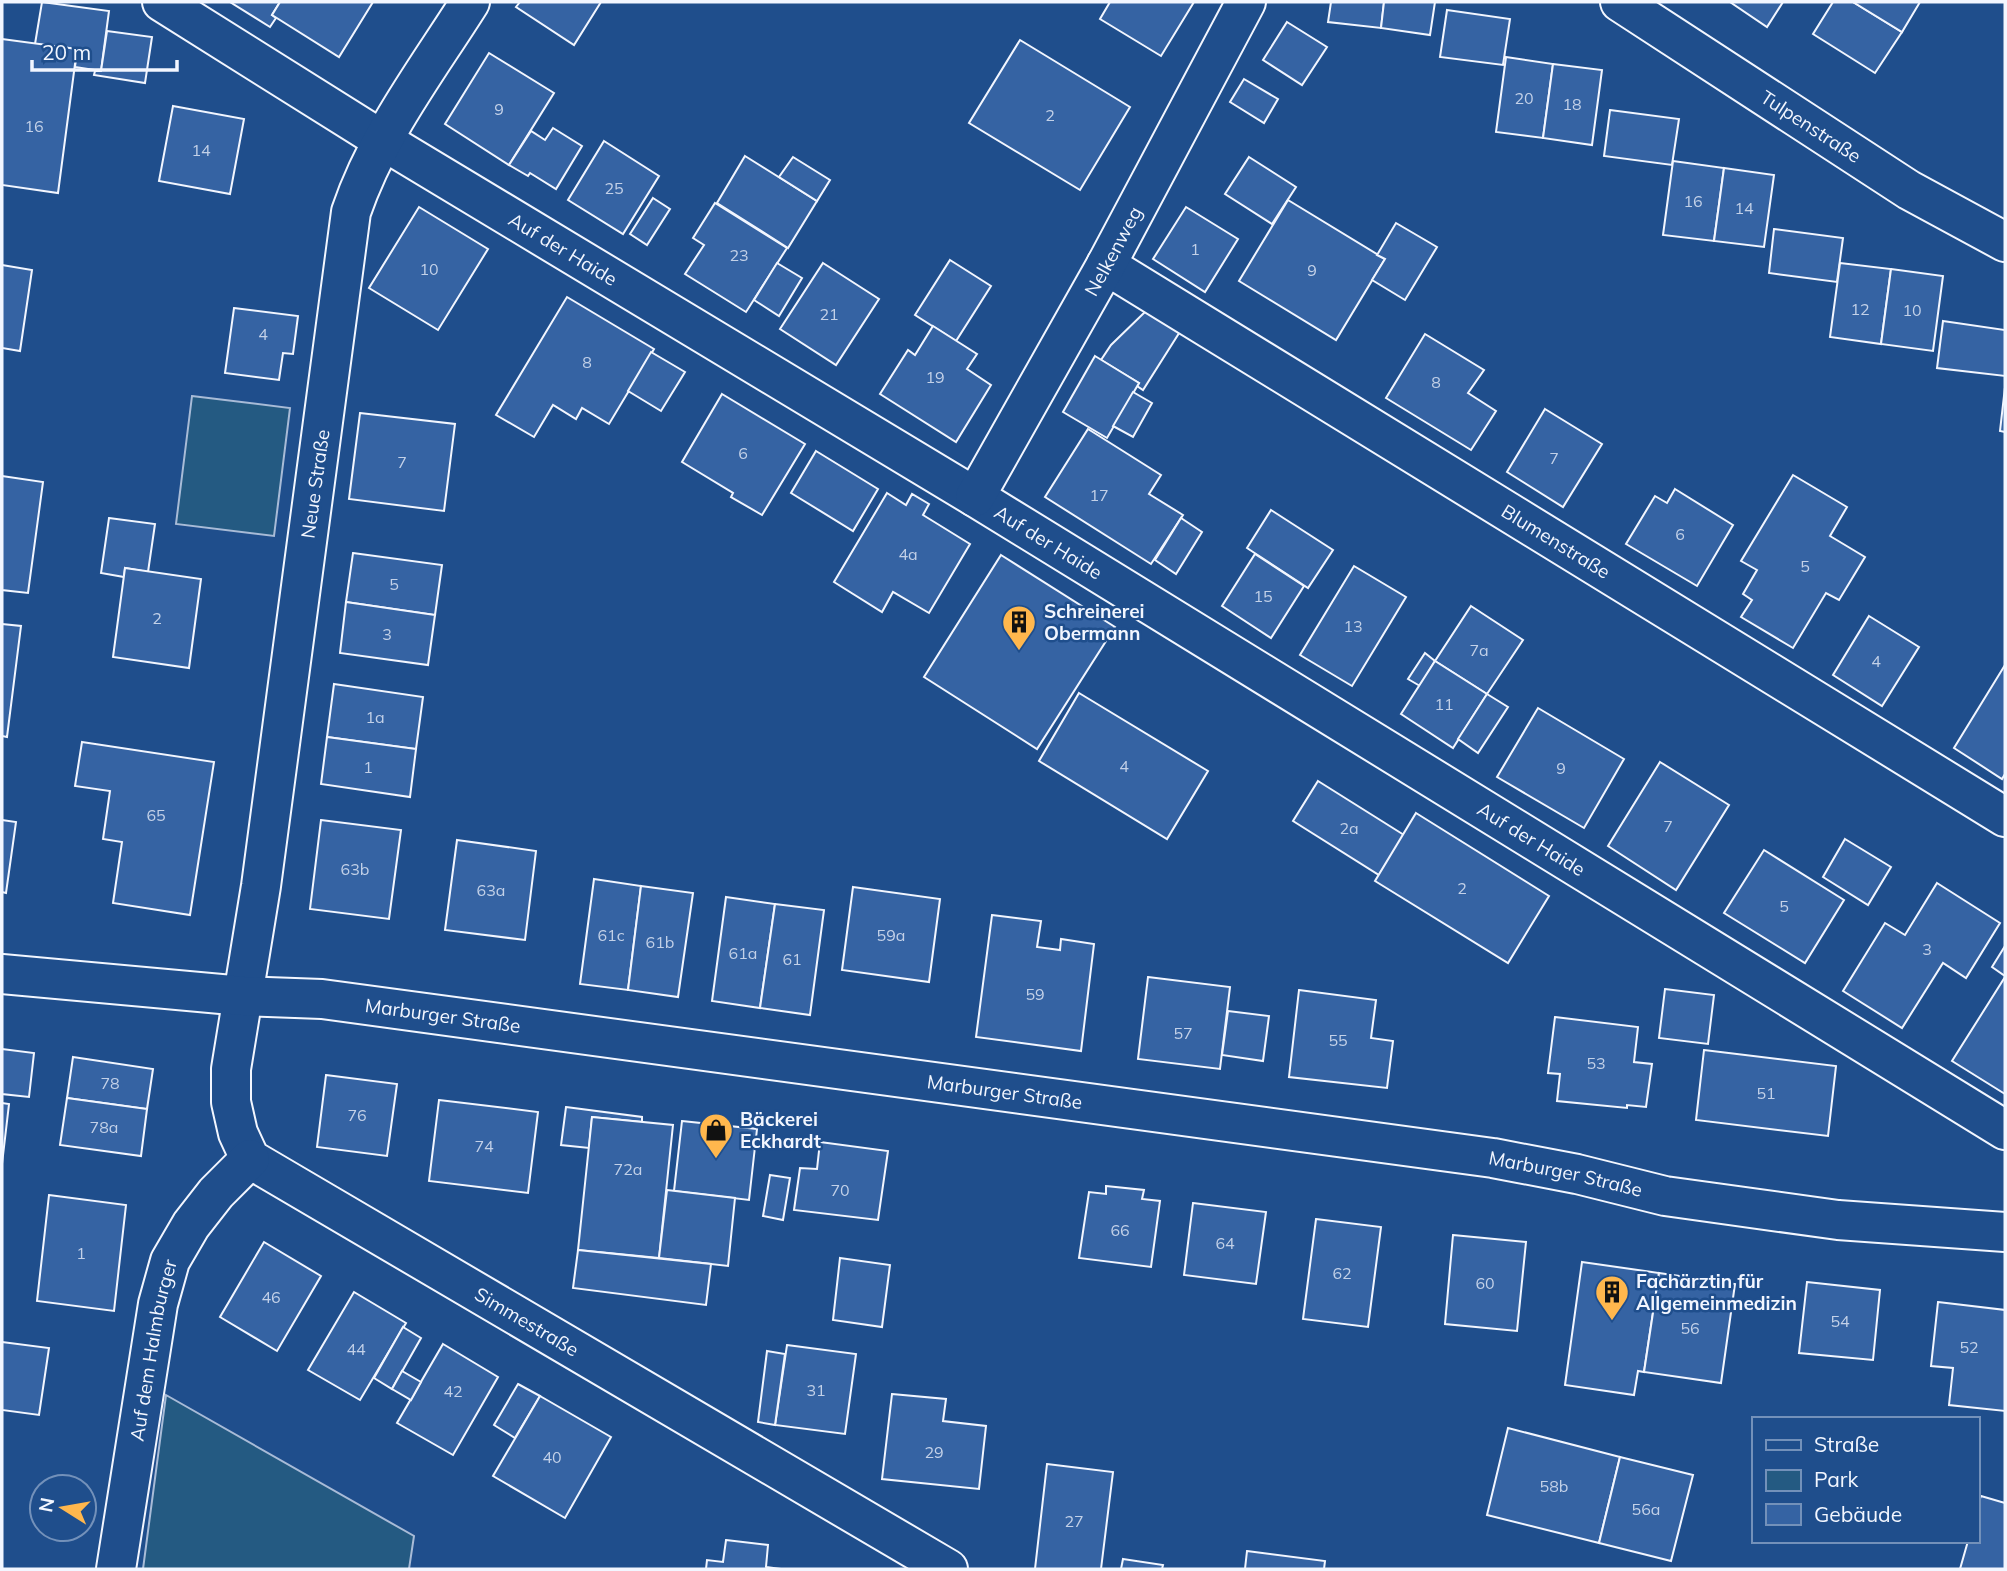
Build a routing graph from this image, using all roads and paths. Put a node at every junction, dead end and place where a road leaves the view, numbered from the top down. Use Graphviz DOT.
graph roads {
  1 [pos="162,2"];
  2 [pos="470,2"];
  3 [pos="1246,2"];
  4 [pos="1620,2"];
  5 [pos="382,140"];
  6 [pos="2005,242"];
  7 [pos="1106,265"];
  8 [pos="975,497"];
  9 [pos="2005,817"];
  10 [pos="2,974"];
  11 [pos="243,996"];
  12 [pos="2005,1130"];
  13 [pos="250,1159"];
  14 [pos="2005,1232"];
  15 [pos="116,1569"];
  16 [pos="948,1569"];
  1 -- 5 [label="street, Auf der Haide"];
  2 -- 5 [label="street, Neue Straße"];
  3 -- 7 [label="street, Nelkenweg"];
  4 -- 6 [label="street, Tulpenstraße"];
  5 -- 8 [label="street, Auf der Haide"];
  5 -- 11 [label="street, Neue Straße"];
  7 -- 8 [label="street, Nelkenweg"];
  7 -- 9 [label="street, Blumenstraße"];
  8 -- 12 [label="street, Auf der Haide"];
  10 -- 11 [label="street, Marburger Straße"];
  11 -- 13 [label="street"];
  11 -- 14 [label="street, Marburger Straße"];
  13 -- 15 [label="street, Auf dem Halmburger"];
  13 -- 16 [label="street, Simmestraße"];
}
